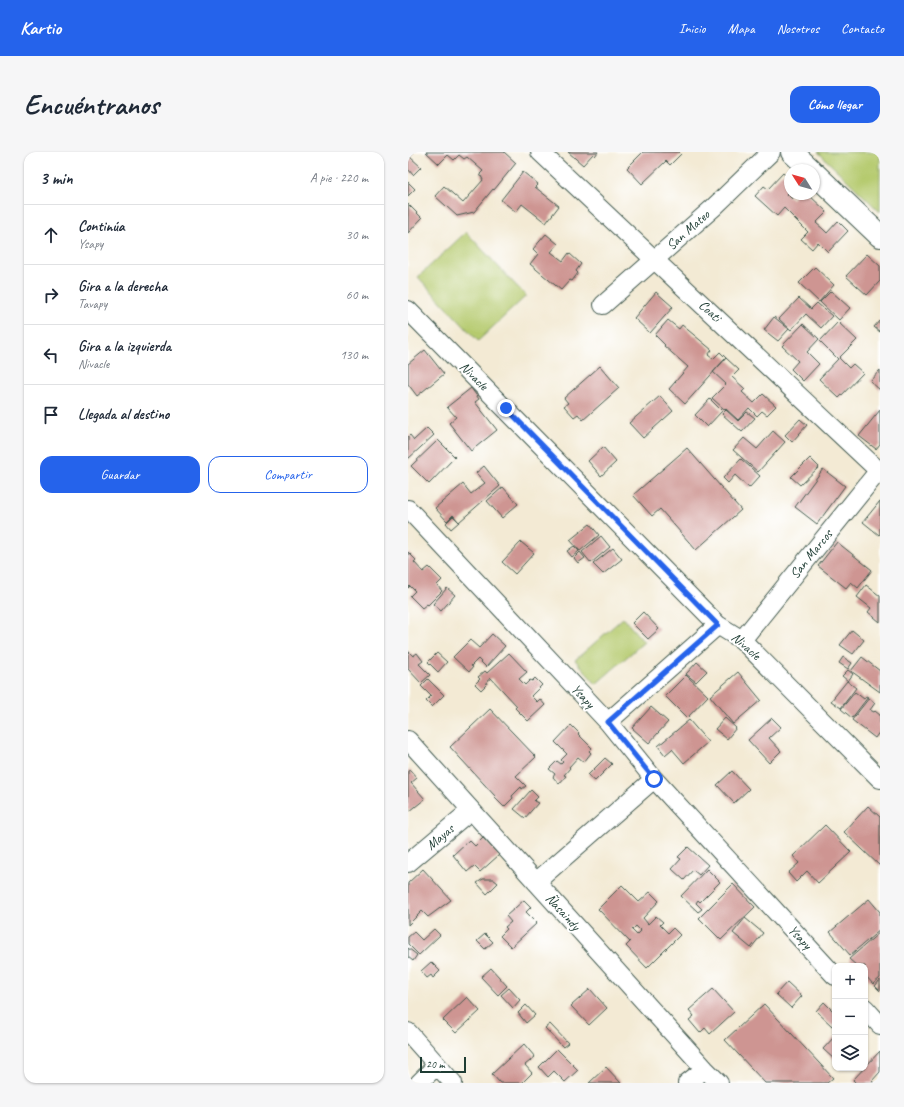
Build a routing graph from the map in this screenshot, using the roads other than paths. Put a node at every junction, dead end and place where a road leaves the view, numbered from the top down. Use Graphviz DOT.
graph roads {
  1 [pos="540,152"];
  2 [pos="771,152"];
  3 [pos="792,152"];
  4 [pos="805,164"];
  5 [pos="820,179"];
  6 [pos="880,236"];
  7 [pos="654,260"];
  8 [pos="603,305"];
  9 [pos="408,310"];
  10 [pos="879,470"];
  11 [pos="408,509"];
  12 [pos="718,625"];
  13 [pos="742,640"];
  14 [pos="608,722"];
  15 [pos="408,740"];
  16 [pos="654,779"];
  17 [pos="880,779"];
  18 [pos="471,810"];
  19 [pos="408,863"];
  20 [pos="536,882"];
  21 [pos="832,973"];
  22 [pos="868,1011"];
  23 [pos="880,1025"];
  24 [pos="408,1032"];
  25 [pos="438,1065"];
  26 [pos="705,1068"];
  27 [pos="419,1083"];
  28 [pos="453,1083"];
  29 [pos="687,1083"];
  30 [pos="719,1083"];
  1 -- 7 [label="street, Coati"];
  2 -- 7 [label="street, San Mateo"];
  3 -- 4 [label="street"];
  5 -- 6 [label="street"];
  7 -- 8 [label="street, San Mateo"];
  7 -- 10 [label="street, Coati"];
  9 -- 12 [label="street, Nivacle"];
  10 -- 13 [label="street, San Marcos"];
  11 -- 14 [label="street, Ysapy"];
  12 -- 13 [label="street, Nivacle"];
  12 -- 14 [label="street"];
  13 -- 17 [label="street, Nivacle"];
  14 -- 16 [label="street, Ysapy"];
  15 -- 18 [label="street, Ñasaindy"];
  16 -- 20 [label="street"];
  16 -- 21 [label="street, Ysapy"];
  18 -- 19 [label="street, Mayas"];
  18 -- 20 [label="street, Ñasaindy"];
  20 -- 26 [label="street, Ñasaindy"];
  22 -- 23 [label="street"];
  24 -- 25 [label="street"];
  25 -- 27 [label="street"];
  25 -- 28 [label="street"];
  26 -- 29 [label="street"];
  26 -- 30 [label="street, Ñasaindy"];
}
